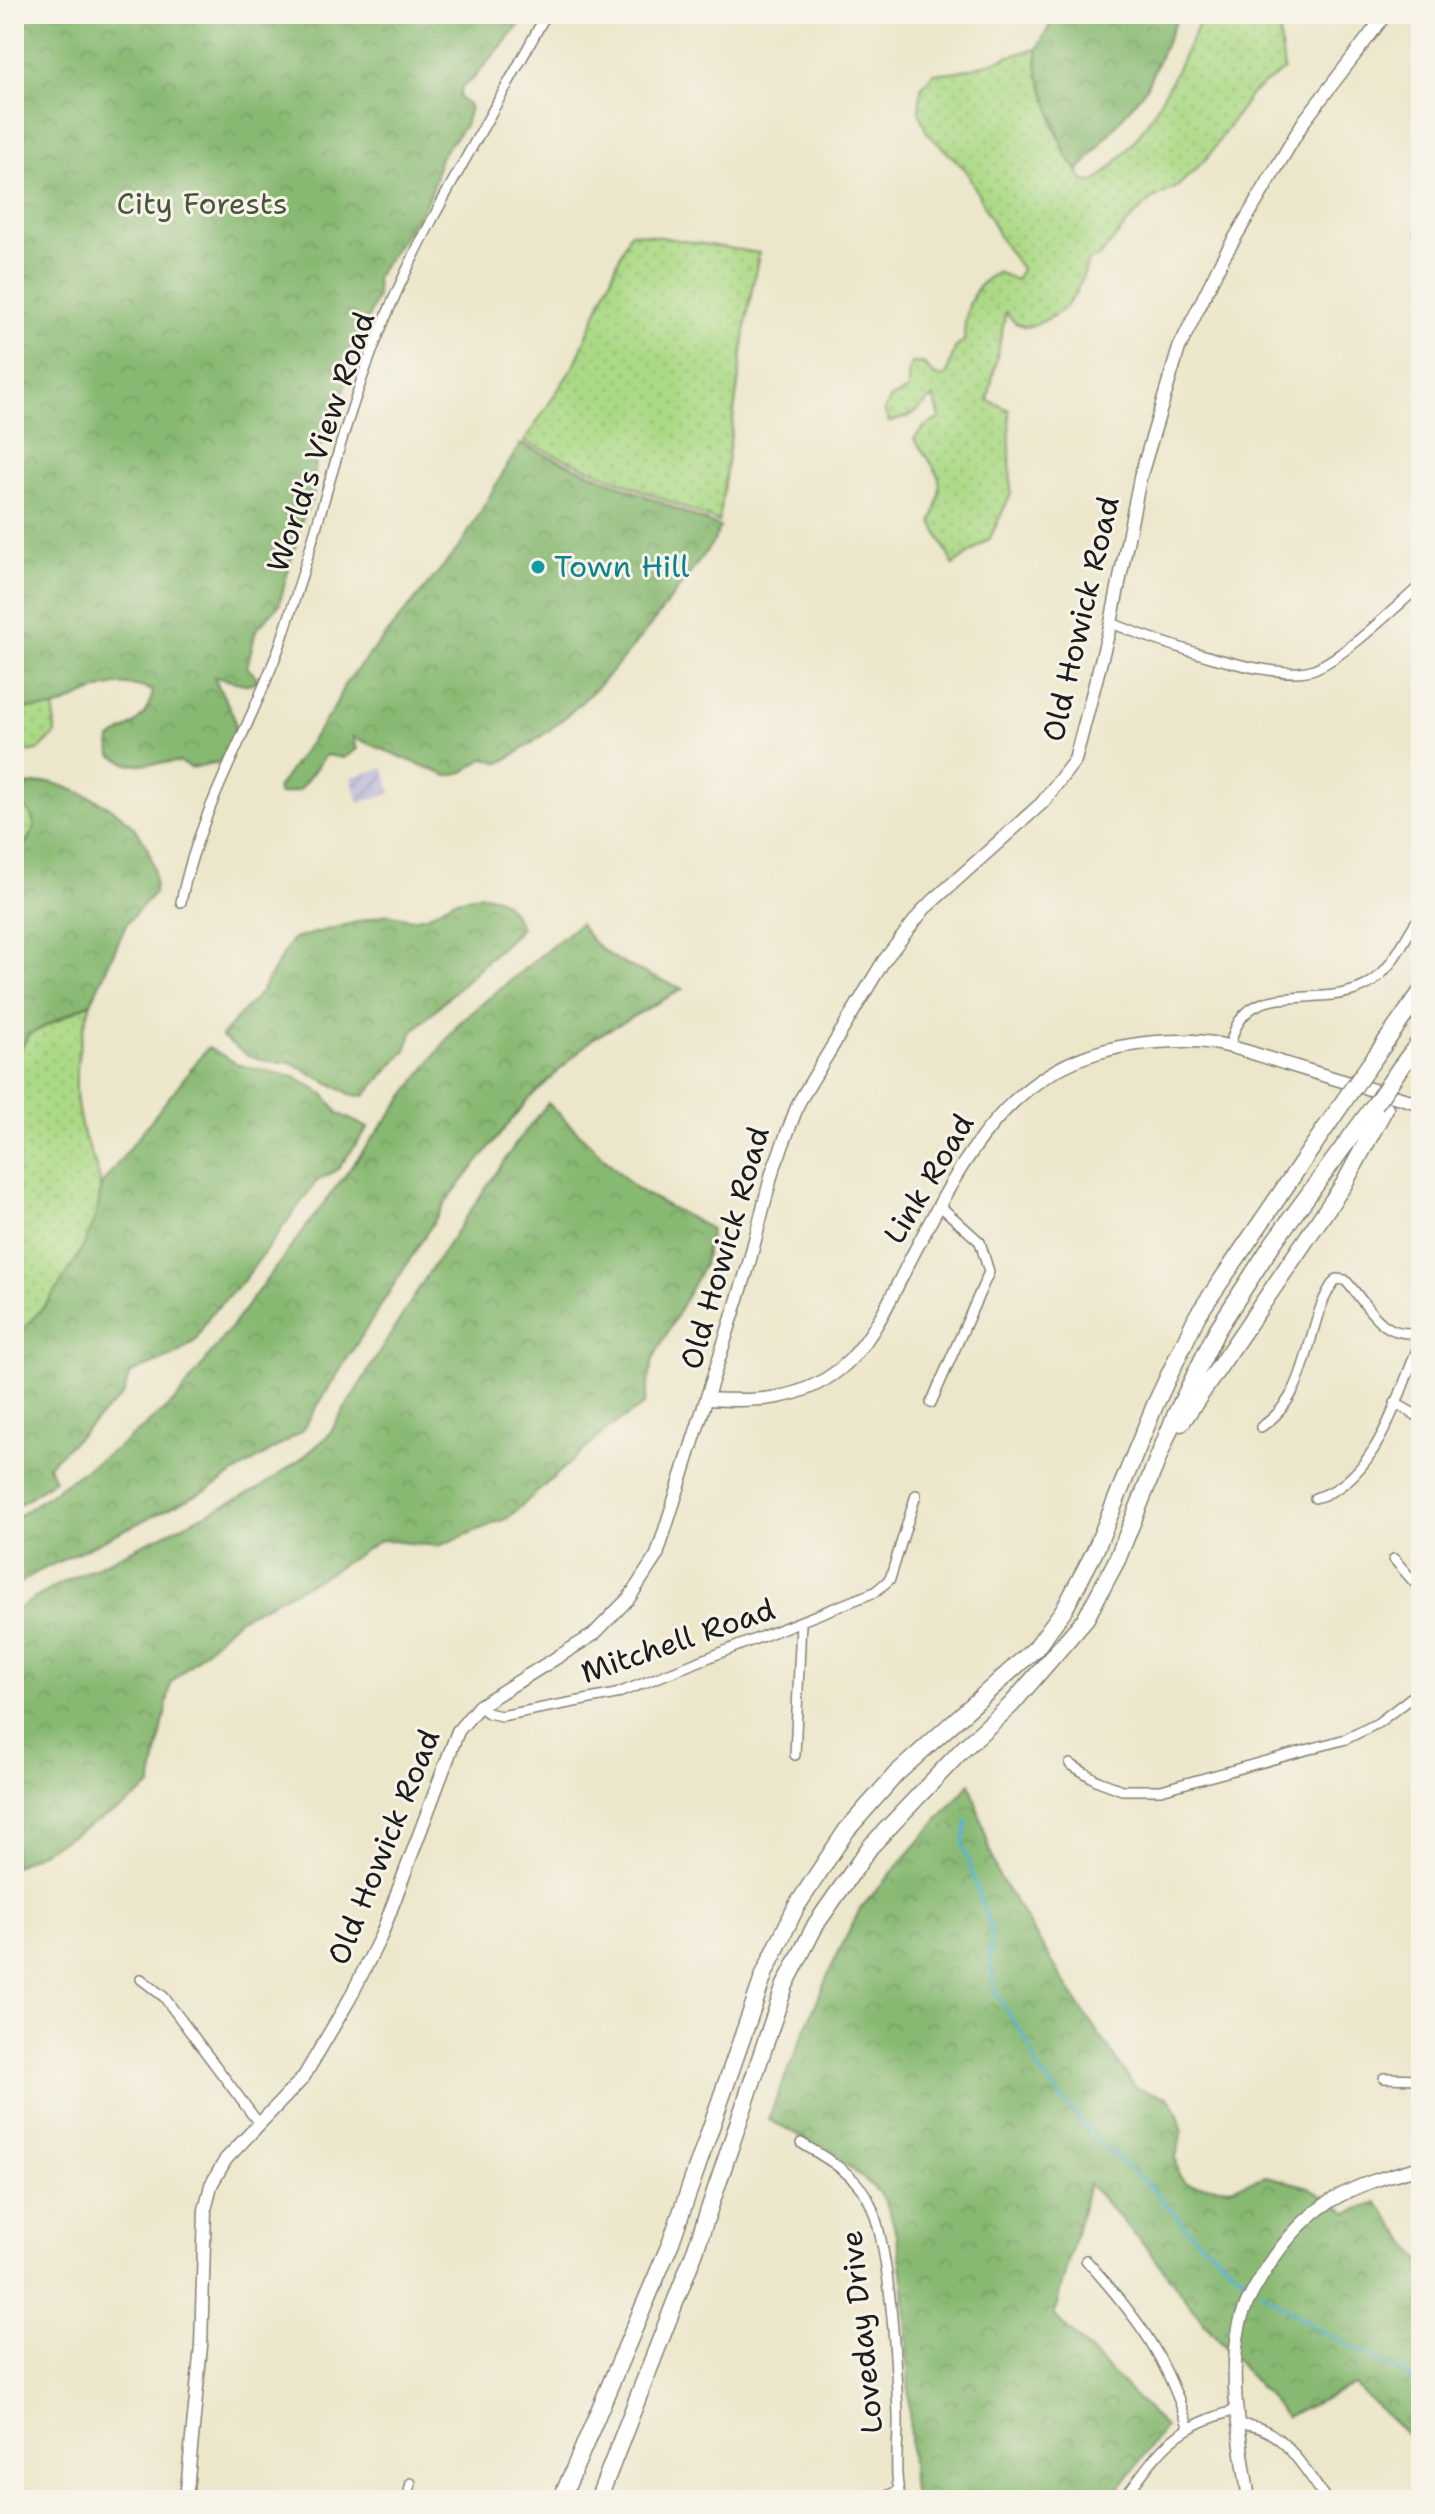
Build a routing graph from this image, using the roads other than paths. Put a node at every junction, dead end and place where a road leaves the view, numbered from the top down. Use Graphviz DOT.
graph roads {
  1 [pos="546,14"];
  2 [pos="1386,14"];
  3 [pos="1421,219"];
  4 [pos="1421,247"];
  5 [pos="1421,585"];
  6 [pos="1111,623"];
  7 [pos="181,902"];
  8 [pos="1421,915"];
  9 [pos="1421,992"];
  10 [pos="1421,1040"];
  11 [pos="1230,1047"];
  12 [pos="1421,1057"];
  13 [pos="1405,1071"];
  14 [pos="1421,1104"];
  15 [pos="1380,1106"];
  16 [pos="939,1205"];
  17 [pos="1421,1332"];
  18 [pos="1421,1340"];
  19 [pos="708,1399"];
  20 [pos="931,1403"];
  21 [pos="1395,1403"];
  22 [pos="1421,1418"];
  23 [pos="1261,1427"];
  24 [pos="1148,1484"];
  25 [pos="916,1495"];
  26 [pos="1315,1498"];
  27 [pos="1394,1559"];
  28 [pos="1421,1590"];
  29 [pos="801,1623"];
  30 [pos="1421,1690"];
  31 [pos="479,1706"];
  32 [pos="795,1755"];
  33 [pos="1070,1764"];
  34 [pos="141,1979"];
  35 [pos="1384,2078"];
  36 [pos="1421,2079"];
  37 [pos="260,2125"];
  38 [pos="801,2143"];
  39 [pos="1421,2167"];
  40 [pos="1086,2260"];
  41 [pos="1237,2410"];
  42 [pos="1239,2425"];
  43 [pos="1188,2426"];
  44 [pos="619,2434"];
  45 [pos="411,2483"];
  46 [pos="899,2496"];
  47 [pos="186,2500"];
  48 [pos="407,2500"];
  49 [pos="561,2500"];
  50 [pos="587,2500"];
  51 [pos="598,2500"];
  52 [pos="876,2500"];
  53 [pos="1123,2500"];
  54 [pos="1249,2500"];
  55 [pos="1327,2500"];
  1 -- 7 [label="street, World's View Road"];
  2 -- 6 [label="main road, Old Howick Road"];
  3 -- 4 [label="street"];
  5 -- 6 [label="street"];
  6 -- 19 [label="main road, Old Howick Road"];
  8 -- 11 [label="street"];
  9 -- 49 [label="highway, bridge"];
  10 -- 13 [label="highway"];
  11 -- 14 [label="main road, Link Road"];
  11 -- 16 [label="main road, Link Road"];
  12 -- 13 [label="highway"];
  13 -- 15 [label="highway, bridge"];
  15 -- 24 [label="highway"];
  15 -- 24 [label="highway"];
  16 -- 19 [label="main road, Link Road"];
  16 -- 20 [label="street"];
  17 -- 23 [label="street"];
  18 -- 21 [label="street"];
  19 -- 31 [label="main road, Old Howick Road"];
  21 -- 22 [label="street"];
  21 -- 26 [label="street"];
  24 -- 44 [label="highway"];
  25 -- 29 [label="street, Mitchell Road"];
  27 -- 28 [label="street"];
  29 -- 31 [label="street, Mitchell Road"];
  29 -- 32 [label="street, Mitchell Road"];
  30 -- 33 [label="street"];
  31 -- 37 [label="main road, Old Howick Road"];
  34 -- 37 [label="street"];
  35 -- 36 [label="street"];
  37 -- 47 [label="main road, Old Howick Road"];
  38 -- 46 [label="street, Loveday Drive"];
  39 -- 41 [label="main road"];
  40 -- 43 [label="street"];
  41 -- 42 [label="main road"];
  41 -- 43 [label="street"];
  42 -- 54 [label="main road"];
  42 -- 55 [label="street"];
  43 -- 53 [label="street"];
  44 -- 50 [label="highway"];
  44 -- 51 [label="highway"];
  45 -- 48 [label="street"];
  46 -- 52 [label="street"];
}
